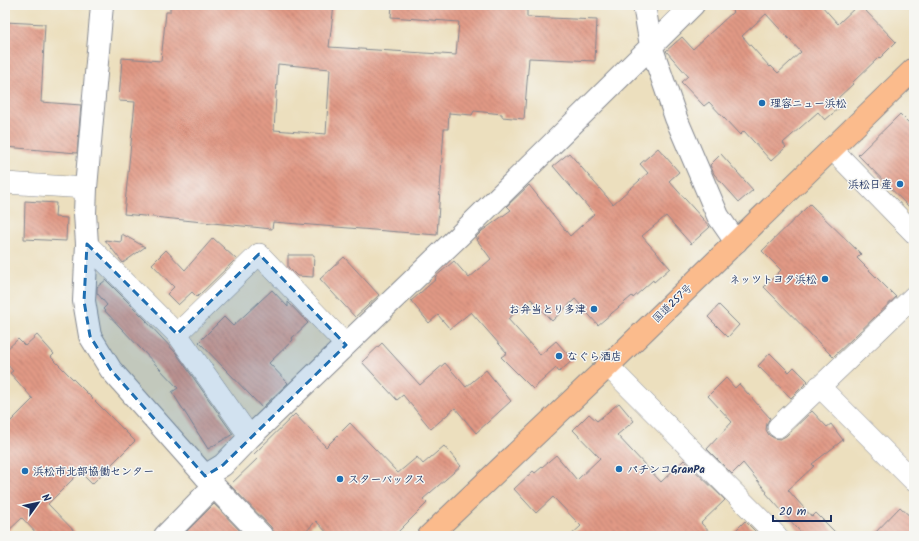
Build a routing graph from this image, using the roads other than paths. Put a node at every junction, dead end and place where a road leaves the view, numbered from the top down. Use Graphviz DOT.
graph roads {
  1 [pos="102,5"];
  2 [pos="644,5"];
  3 [pos="694,5"];
  4 [pos="651,46"];
  5 [pos="914,69"];
  6 [pos="831,148"];
  7 [pos="5,183"];
  8 [pos="86,188"];
  9 [pos="914,233"];
  10 [pos="736,242"];
  11 [pos="87,244"];
  12 [pos="914,296"];
  13 [pos="177,334"];
  14 [pos="346,345"];
  15 [pos="608,366"];
  16 [pos="819,386"];
  17 [pos="778,427"];
  18 [pos="250,437"];
  19 [pos="209,481"];
  20 [pos="914,481"];
  21 [pos="165,536"];
  22 [pos="262,536"];
  23 [pos="429,536"];
  24 [pos="777,536"];
  1 -- 8 [label="street"];
  2 -- 4 [label="street"];
  3 -- 4 [label="street"];
  4 -- 10 [label="street"];
  4 -- 14 [label="street"];
  5 -- 6 [label="highway, 国道257号"];
  6 -- 9 [label="street"];
  6 -- 10 [label="highway, 国道257号"];
  7 -- 8 [label="street"];
  8 -- 11 [label="street"];
  10 -- 15 [label="highway, 国道257号"];
  11 -- 13 [label="street"];
  11 -- 19 [label="street"];
  12 -- 16 [label="street"];
  13 -- 14 [label="street"];
  13 -- 18 [label="street"];
  14 -- 18 [label="street"];
  15 -- 23 [label="highway, 国道257号"];
  15 -- 24 [label="street"];
  16 -- 17 [label="street"];
  16 -- 20 [label="street"];
  18 -- 19 [label="street"];
  19 -- 21 [label="street"];
  19 -- 22 [label="street"];
}
